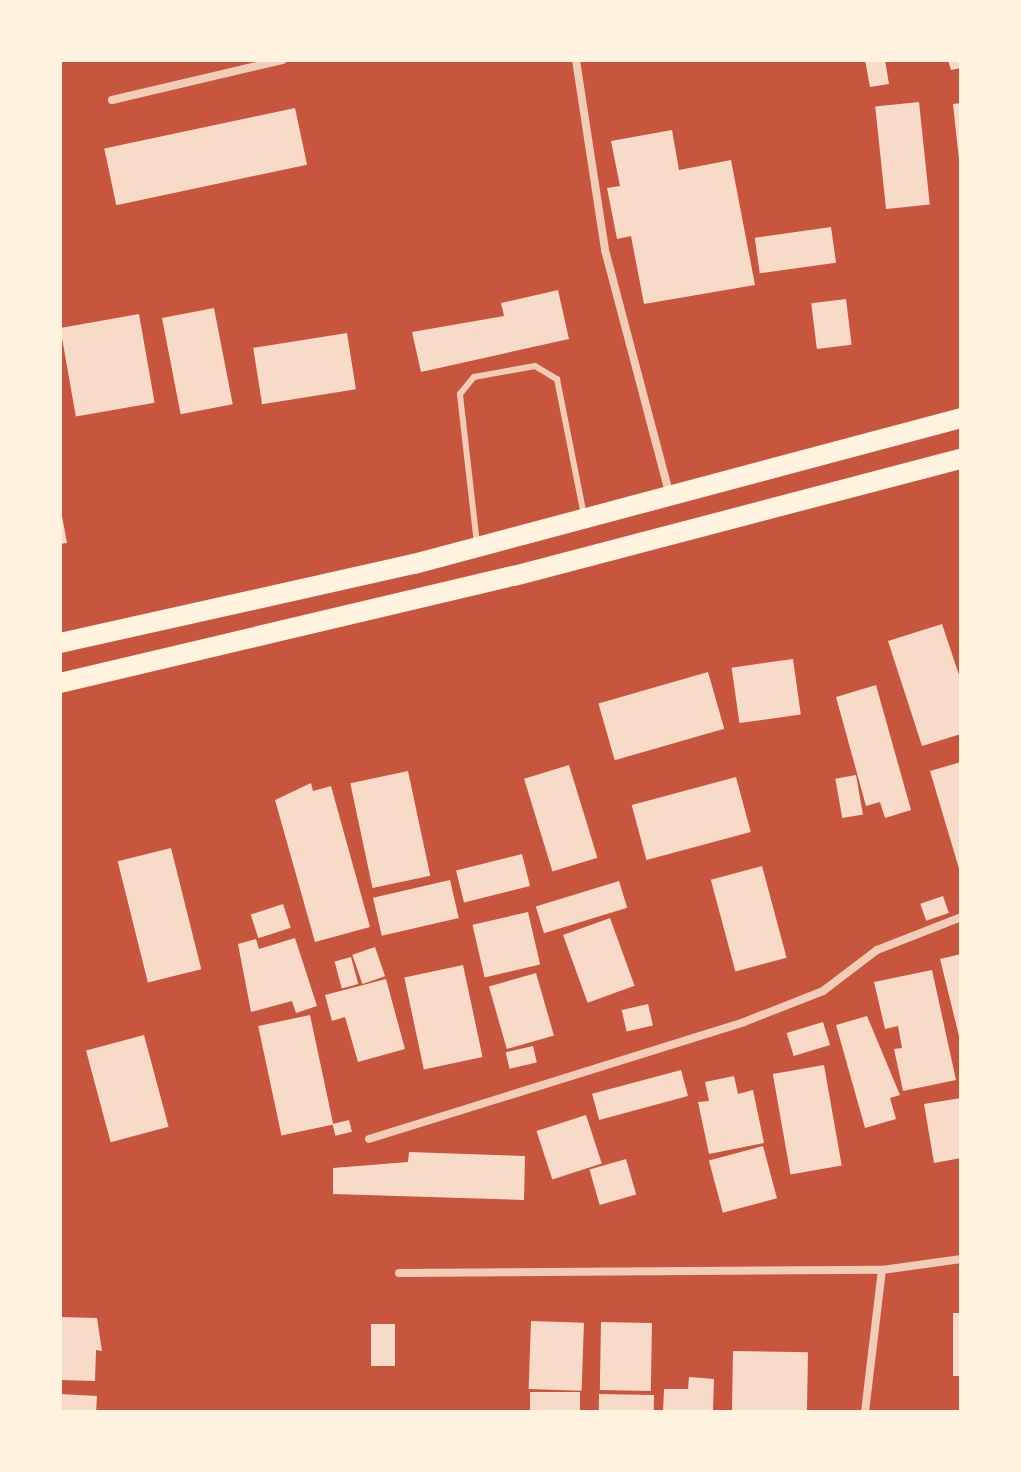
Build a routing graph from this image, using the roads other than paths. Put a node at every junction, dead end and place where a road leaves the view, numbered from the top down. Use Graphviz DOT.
graph roads {
  1 [pos="282,60"];
  2 [pos="576,60"];
  3 [pos="112,100"];
  4 [pos="961,418"];
  5 [pos="961,459"];
  6 [pos="670,496"];
  7 [pos="584,519"];
  8 [pos="477,548"];
  9 [pos="60,643"];
  10 [pos="60,683"];
  11 [pos="961,917"];
  12 [pos="369,1139"];
  13 [pos="961,1259"];
  14 [pos="882,1270"];
  15 [pos="399,1273"];
  16 [pos="865,1412"];
  1 -- 3 [label="street"];
  2 -- 6 [label="street"];
  4 -- 6 [label="main road"];
  5 -- 10 [label="main road"];
  6 -- 7 [label="main road"];
  7 -- 8 [label="main road"];
  7 -- 8 [label="lane"];
  8 -- 9 [label="main road"];
  11 -- 12 [label="street"];
  13 -- 14 [label="street"];
  14 -- 15 [label="street"];
  14 -- 16 [label="street"];
}
